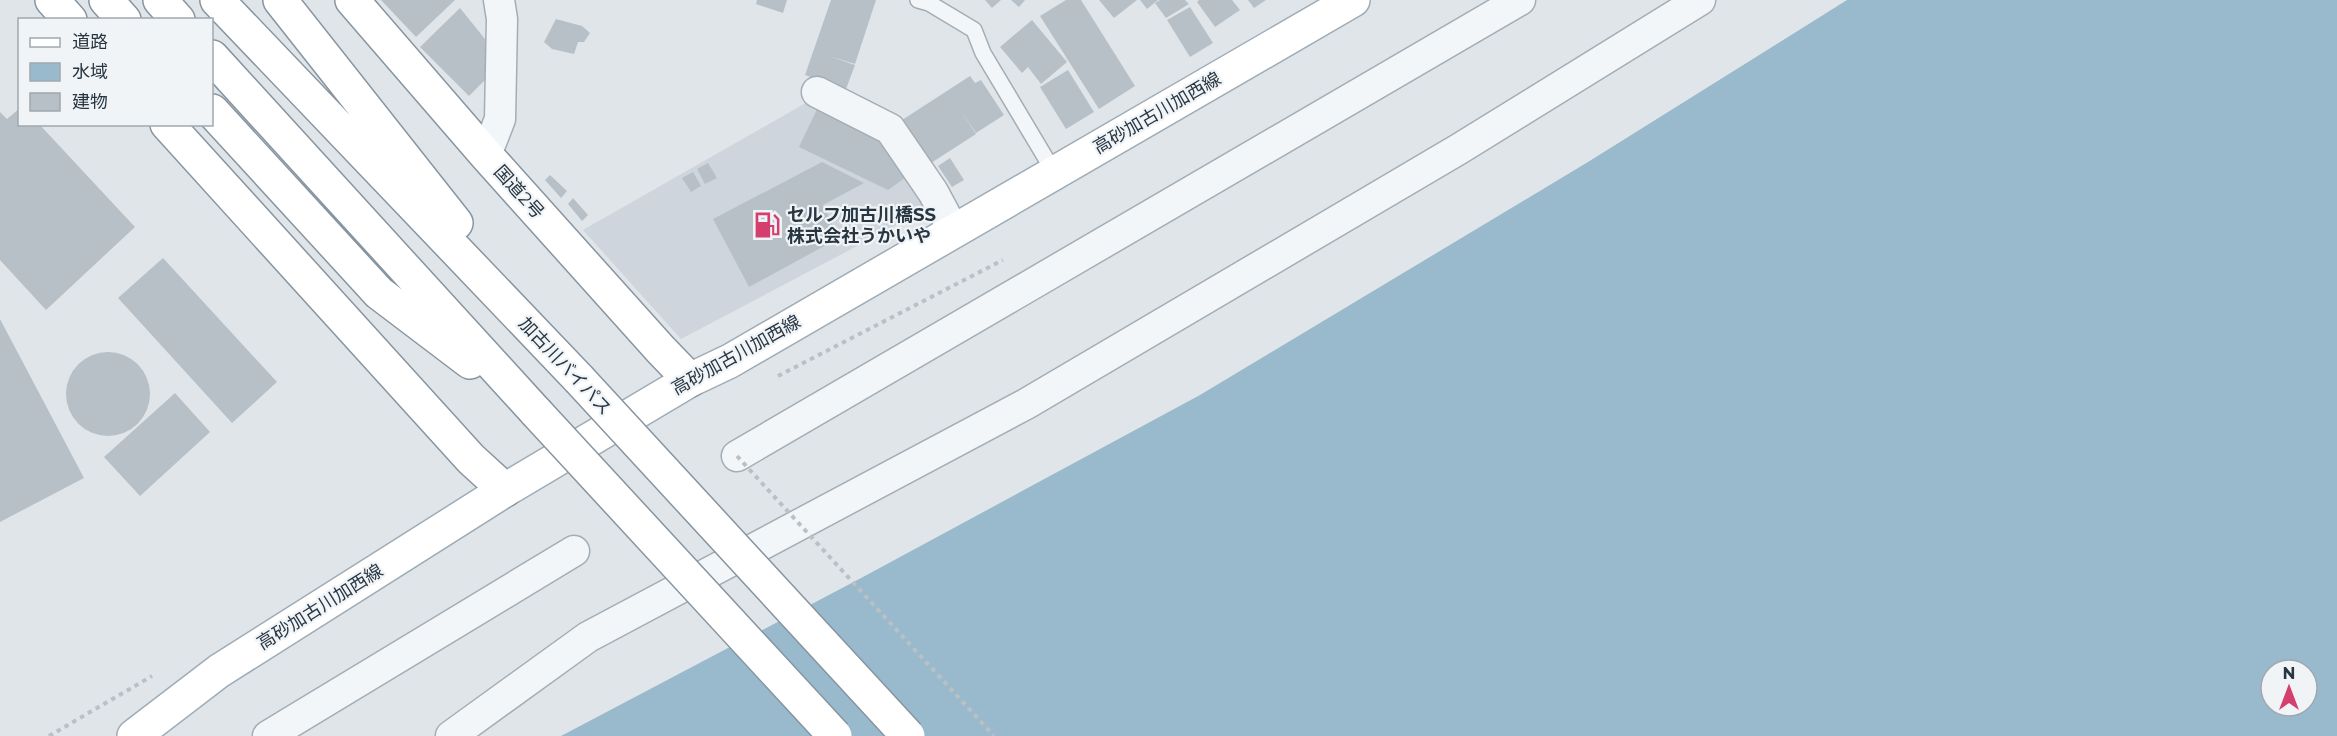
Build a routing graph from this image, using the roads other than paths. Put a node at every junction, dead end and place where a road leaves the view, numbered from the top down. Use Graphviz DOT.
graph roads {
  1 [pos="52,0"];
  2 [pos="106,0"];
  3 [pos="160,0"];
  4 [pos="218,0"];
  5 [pos="280,0"];
  6 [pos="352,0"];
  7 [pos="918,0"];
  8 [pos="1353,0"];
  9 [pos="1520,0"];
  10 [pos="1700,0"];
  11 [pos="508,6"];
  12 [pos="1318,9"];
  13 [pos="68,18"];
  14 [pos="122,18"];
  15 [pos="176,18"];
  16 [pos="213,58"];
  17 [pos="817,92"];
  18 [pos="213,112"];
  19 [pos="169,126"];
  20 [pos="486,155"];
  21 [pos="1054,172"];
  22 [pos="954,231"];
  23 [pos="579,380"];
  24 [pos="690,380"];
  25 [pos="536,412"];
  26 [pos="737,456"];
  27 [pos="505,490"];
  28 [pos="574,551"];
  29 [pos="134,736"];
  30 [pos="268,736"];
  31 [pos="451,736"];
  32 [pos="835,736"];
  33 [pos="908,736"];
  1 -- 13 [label="main road"];
  2 -- 14 [label="main road"];
  3 -- 15 [label="main road"];
  4 -- 23 [label="main road, 加古川バイパス"];
  5 -- 23 [label="main road"];
  6 -- 20 [label="main road, 国道2号"];
  7 -- 21 [label="lane"];
  8 -- 12 [label="main road, 高砂加古川加西線"];
  9 -- 26 [label="street"];
  10 -- 31 [label="street"];
  11 -- 20 [label="street"];
  12 -- 21 [label="main road, 高砂加古川加西線"];
  16 -- 25 [label="main road"];
  17 -- 22 [label="street"];
  18 -- 25 [label="main road"];
  19 -- 27 [label="main road"];
  20 -- 24 [label="main road, 国道2号"];
  21 -- 22 [label="main road, 高砂加古川加西線"];
  22 -- 24 [label="main road, 高砂加古川加西線"];
  23 -- 33 [label="main road, 加古川バイパス, bridge"];
  24 -- 27 [label="main road, 高砂加古川加西線"];
  25 -- 32 [label="main road, bridge"];
  27 -- 29 [label="main road, 高砂加古川加西線"];
  28 -- 30 [label="street"];
}
